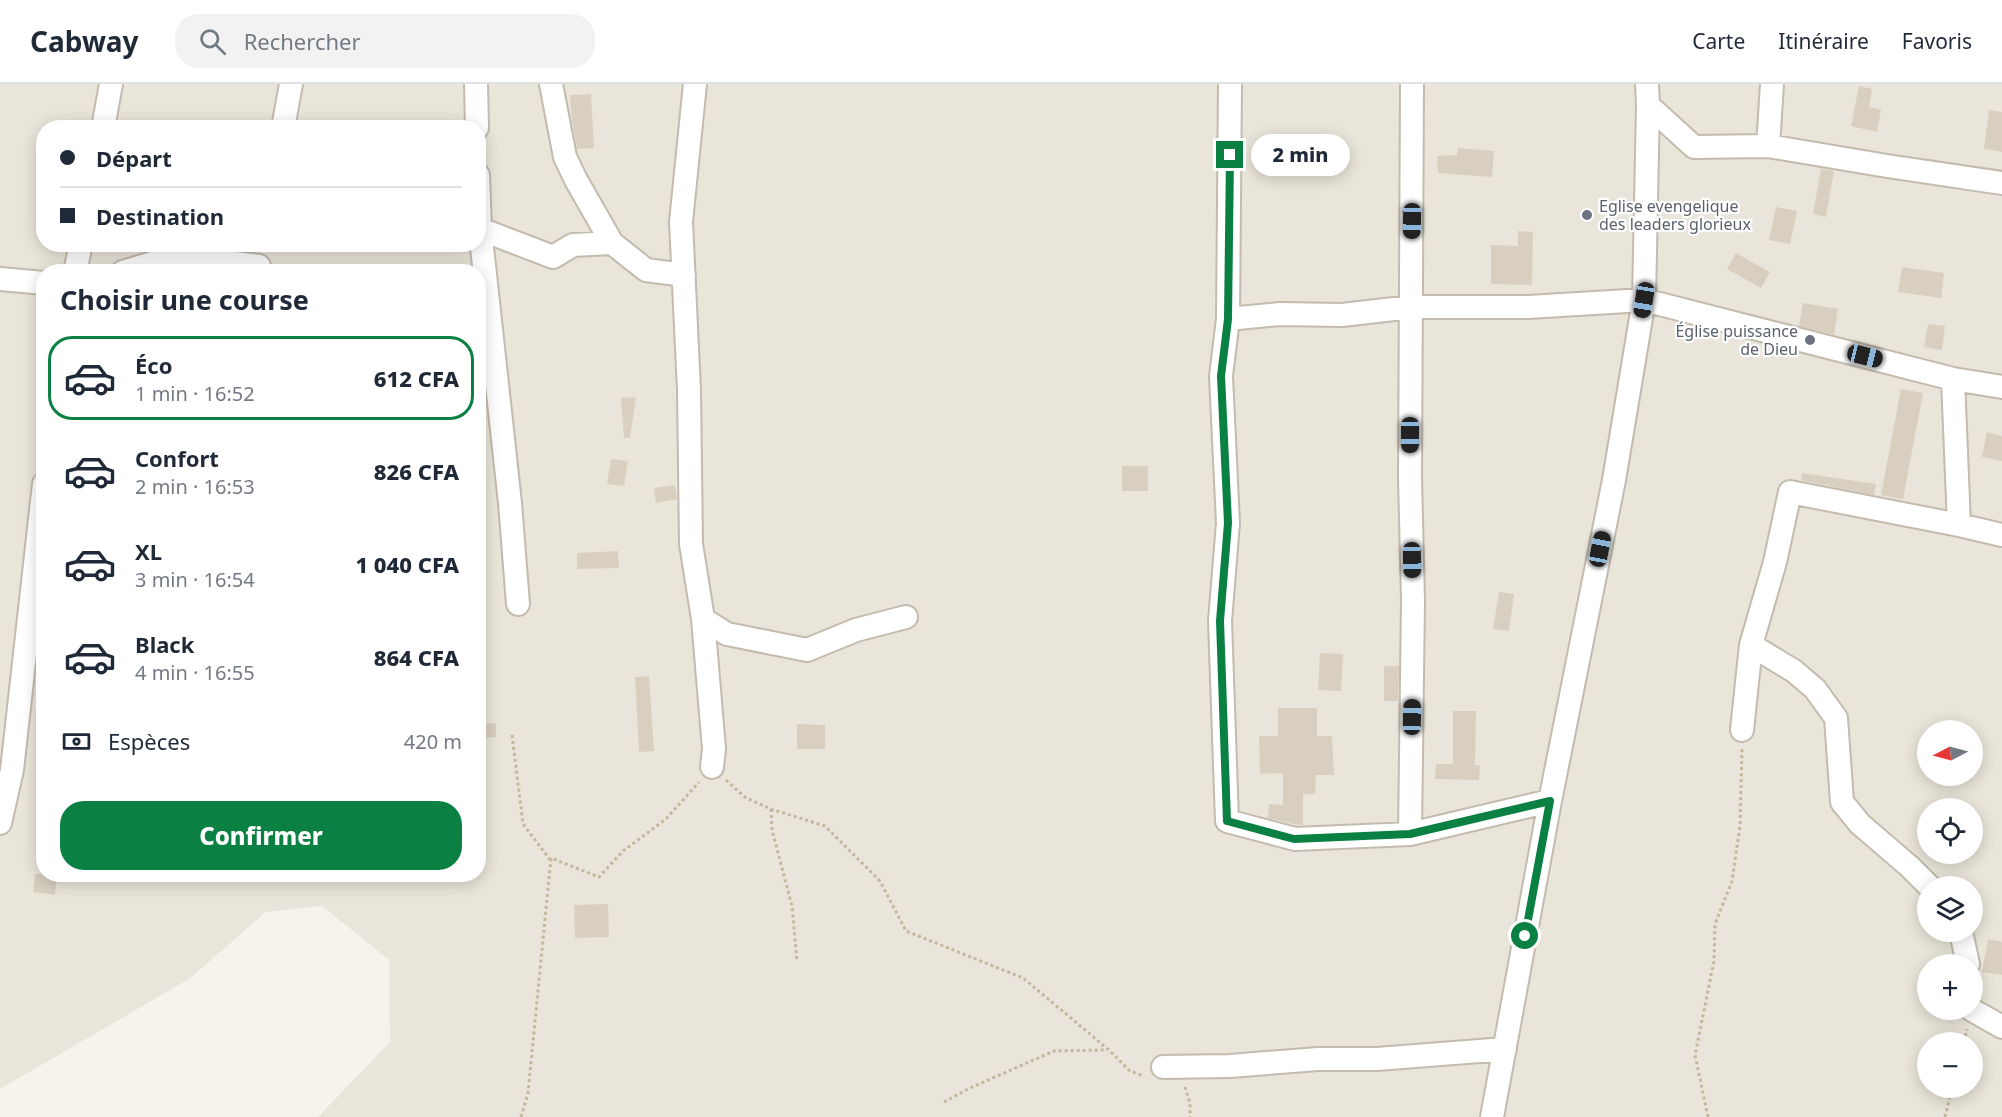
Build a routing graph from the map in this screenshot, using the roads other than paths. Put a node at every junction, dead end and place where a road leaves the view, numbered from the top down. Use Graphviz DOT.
graph roads {
  1 [pos="111,84"];
  2 [pos="291,84"];
  3 [pos="476,84"];
  4 [pos="551,84"];
  5 [pos="695,84"];
  6 [pos="1230,84"];
  7 [pos="1412,84"];
  8 [pos="1772,84"];
  9 [pos="1648,94"];
  10 [pos="105,120"];
  11 [pos="284,120"];
  12 [pos="477,120"];
  13 [pos="1768,146"];
  14 [pos="2002,183"];
  15 [pos="486,231"];
  16 [pos="612,243"];
  17 [pos="260,260"];
  18 [pos="149,264"];
  19 [pos="684,275"];
  20 [pos="0,279"];
  21 [pos="36,282"];
  22 [pos="486,284"];
  23 [pos="1644,300"];
  24 [pos="1411,307"];
  25 [pos="1228,319"];
  26 [pos="1953,379"];
  27 [pos="2002,387"];
  28 [pos="1959,525"];
  29 [pos="2002,535"];
  30 [pos="36,556"];
  31 [pos="518,604"];
  32 [pos="906,617"];
  33 [pos="703,619"];
  34 [pos="1751,645"];
  35 [pos="1742,730"];
  36 [pos="712,766"];
  37 [pos="1550,801"];
  38 [pos="0,823"];
  39 [pos="1410,834"];
  40 [pos="1919,876"];
  41 [pos="1983,1017"];
  42 [pos="2002,1028"];
  43 [pos="1504,1049"];
  44 [pos="1163,1067"];
  45 [pos="1492,1117"];
  1 -- 10 [label="street"];
  2 -- 11 [label="street"];
  3 -- 12 [label="street"];
  4 -- 16 [label="street"];
  5 -- 19 [label="street"];
  6 -- 25 [label="street"];
  7 -- 24 [label="street"];
  8 -- 13 [label="street"];
  9 -- 13 [label="street"];
  9 -- 23 [label="street"];
  13 -- 14 [label="street"];
  15 -- 16 [label="street"];
  16 -- 19 [label="street"];
  17 -- 18 [label="street"];
  19 -- 33 [label="street"];
  20 -- 21 [label="street"];
  22 -- 31 [label="street"];
  23 -- 24 [label="street"];
  23 -- 26 [label="street"];
  23 -- 37 [label="street"];
  24 -- 25 [label="street"];
  24 -- 39 [label="street"];
  25 -- 39 [label="street"];
  26 -- 27 [label="street"];
  26 -- 28 [label="street"];
  28 -- 29 [label="street"];
  28 -- 34 [label="street"];
  30 -- 38 [label="street"];
  32 -- 33 [label="street"];
  33 -- 36 [label="street"];
  34 -- 35 [label="street"];
  34 -- 40 [label="street"];
  37 -- 39 [label="street"];
  37 -- 43 [label="street"];
  41 -- 42 [label="street"];
  43 -- 44 [label="street"];
  43 -- 45 [label="street"];
}
